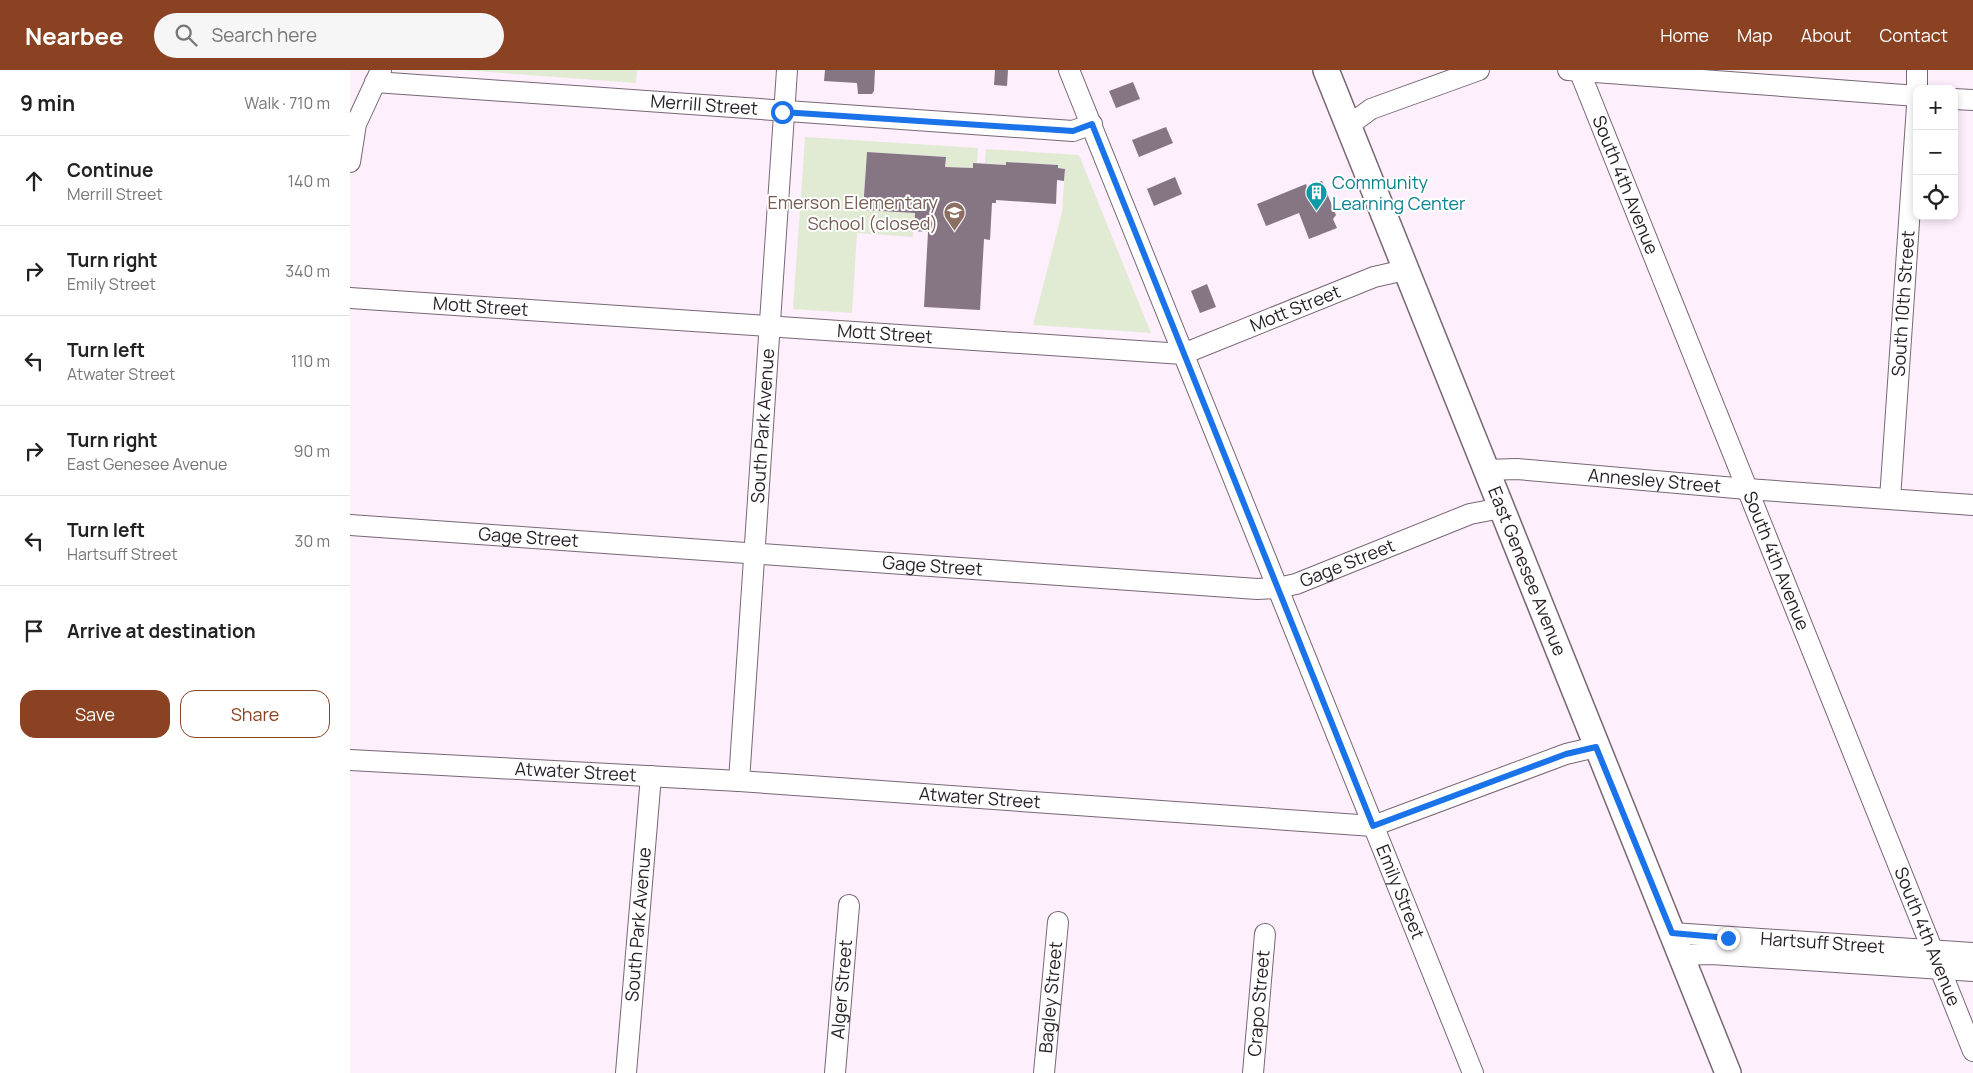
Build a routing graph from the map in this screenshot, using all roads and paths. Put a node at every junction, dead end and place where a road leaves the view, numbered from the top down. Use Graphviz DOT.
graph roads {
  1 [pos="787,70"];
  2 [pos="1070,70"];
  3 [pos="1326,70"];
  4 [pos="1478,70"];
  5 [pos="1575,70"];
  6 [pos="1917,70"];
  7 [pos="1706,75"];
  8 [pos="378,76"];
  9 [pos="1917,85"];
  10 [pos="1913,96"];
  11 [pos="1958,99"];
  12 [pos="1973,100"];
  13 [pos="782,112"];
  14 [pos="1092,124"];
  15 [pos="1348,126"];
  16 [pos="1915,130"];
  17 [pos="350,162"];
  18 [pos="1405,270"];
  19 [pos="350,298"];
  20 [pos="769,326"];
  21 [pos="1183,354"];
  22 [pos="1485,470"];
  23 [pos="1747,489"];
  24 [pos="1890,499"];
  25 [pos="1973,505"];
  26 [pos="1501,508"];
  27 [pos="350,525"];
  28 [pos="754,554"];
  29 [pos="1278,588"];
  30 [pos="1596,747"];
  31 [pos="350,760"];
  32 [pos="651,776"];
  33 [pos="739,781"];
  34 [pos="1373,826"];
  35 [pos="849,905"];
  36 [pos="1058,922"];
  37 [pos="1265,934"];
  38 [pos="1676,944"];
  39 [pos="1973,954"];
  40 [pos="1937,960"];
  41 [pos="1973,971"];
  42 [pos="1973,1051"];
  43 [pos="626,1073"];
  44 [pos="835,1073"];
  45 [pos="1044,1073"];
  46 [pos="1252,1073"];
  47 [pos="1473,1073"];
  48 [pos="1728,1073"];
  1 -- 13 [label="street, South Park Avenue"];
  2 -- 14 [label="street, Emily Street"];
  3 -- 15 [label="main road, East Genesee Avenue"];
  4 -- 15 [label="street"];
  5 -- 7 [label="street"];
  5 -- 23 [label="street, South 4th Avenue"];
  6 -- 9 [label="street"];
  7 -- 10 [label="street"];
  8 -- 13 [label="street, Merrill Street"];
  8 -- 17 [label="street"];
  11 -- 12 [label="street"];
  13 -- 14 [label="street, Merrill Street"];
  13 -- 20 [label="street, South Park Avenue"];
  14 -- 21 [label="street, Emily Street"];
  15 -- 18 [label="main road, East Genesee Avenue"];
  16 -- 24 [label="street, South 10th Street"];
  18 -- 21 [label="street, Mott Street"];
  18 -- 22 [label="main road, East Genesee Avenue"];
  19 -- 20 [label="street, Mott Street"];
  20 -- 21 [label="street, Mott Street"];
  20 -- 28 [label="street, South Park Avenue"];
  21 -- 29 [label="street, Emily Street"];
  22 -- 23 [label="street, Annesley Street"];
  22 -- 26 [label="main road, East Genesee Avenue"];
  23 -- 24 [label="street, Annesley Street"];
  23 -- 40 [label="street, South 4th Avenue"];
  24 -- 25 [label="street, Annesley Street"];
  26 -- 29 [label="street, Gage Street"];
  26 -- 30 [label="main road, East Genesee Avenue"];
  27 -- 28 [label="street, Gage Street"];
  28 -- 29 [label="street, Gage Street"];
  28 -- 33 [label="street, South Park Avenue"];
  29 -- 34 [label="street, Emily Street"];
  30 -- 34 [label="street, Atwater Street"];
  30 -- 38 [label="main road, East Genesee Avenue"];
  31 -- 32 [label="street, Atwater Street"];
  32 -- 33 [label="street, Atwater Street"];
  32 -- 43 [label="street, South Park Avenue"];
  33 -- 34 [label="street, Atwater Street"];
  34 -- 47 [label="street, Emily Street"];
  35 -- 44 [label="street, Alger Street"];
  36 -- 45 [label="street, Bagley Street"];
  37 -- 46 [label="street, Crapo Street"];
  38 -- 40 [label="street, Hartsuff Street"];
  38 -- 48 [label="main road, East Genesee Avenue"];
  39 -- 40 [label="street, Hartsuff Street"];
  40 -- 41 [label="street, Hartsuff Street"];
  40 -- 42 [label="street, South 4th Avenue"];
}
